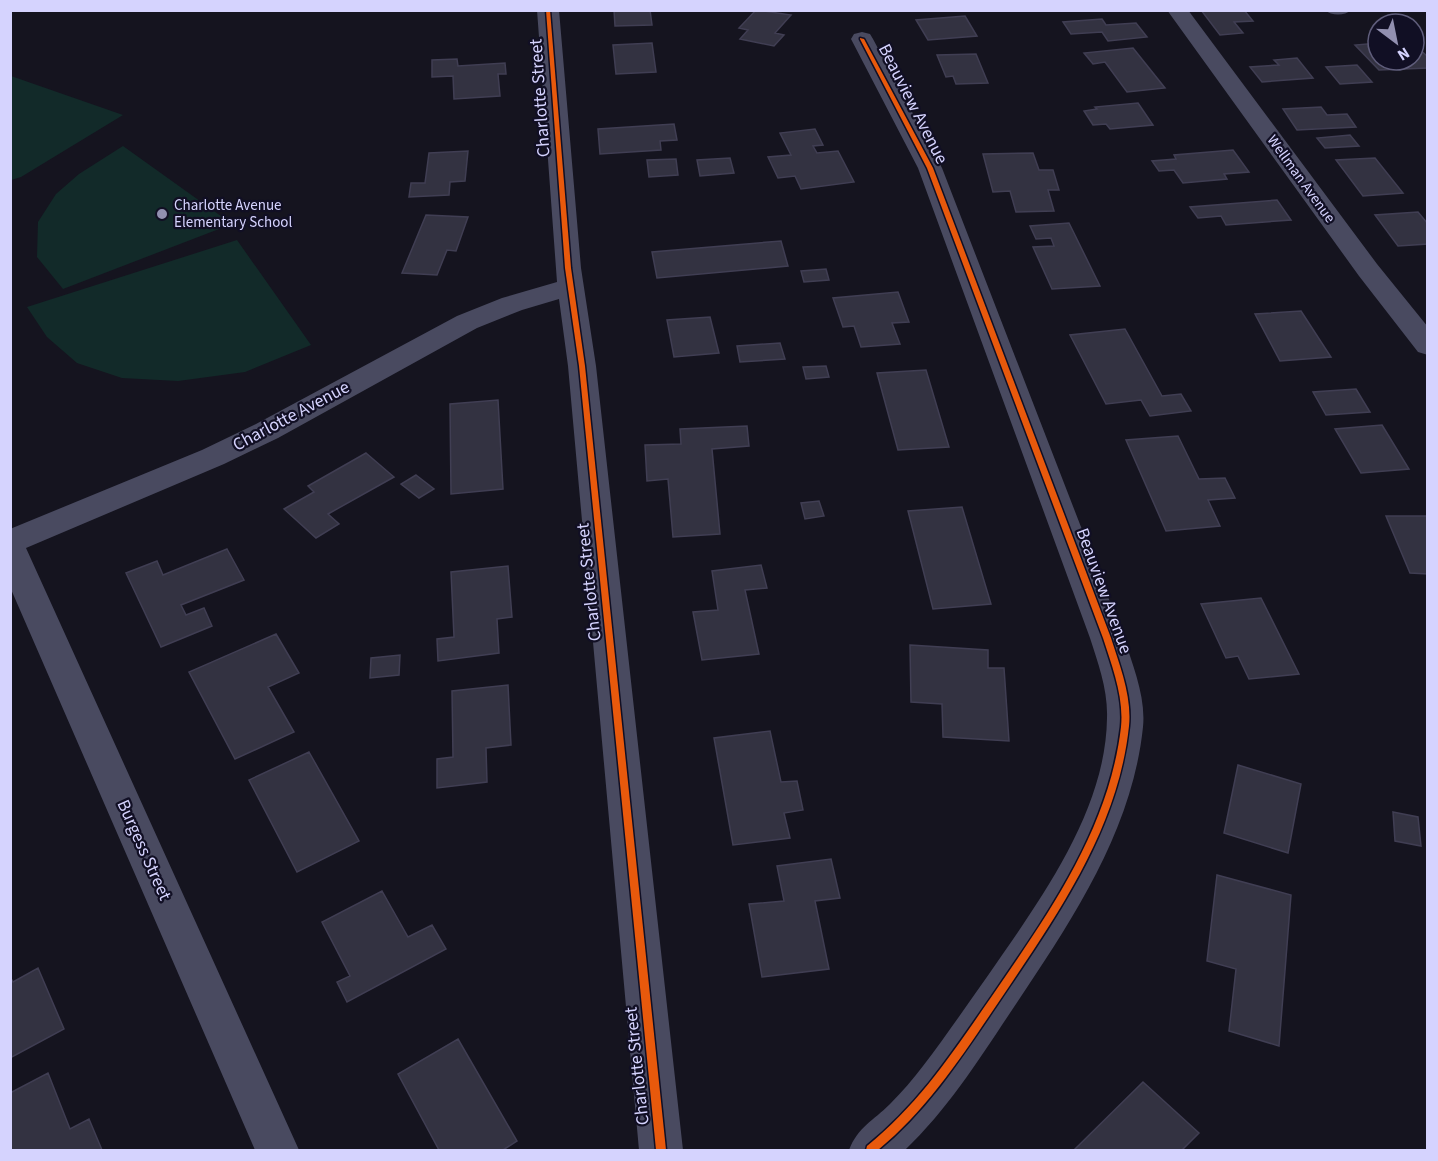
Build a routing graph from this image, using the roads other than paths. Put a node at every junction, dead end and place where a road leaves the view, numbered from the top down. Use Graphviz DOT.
graph roads {
  1 [pos="548,10"];
  2 [pos="1177,10"];
  3 [pos="1331,10"];
  4 [pos="1345,10"];
  5 [pos="862,39"];
  6 [pos="570,287"];
  7 [pos="1428,346"];
  8 [pos="10,543"];
  9 [pos="10,549"];
  10 [pos="277,1150"];
  11 [pos="661,1150"];
  12 [pos="871,1150"];
  1 -- 6 [label="street, Charlotte Street"];
  2 -- 7 [label="street, Wellman Avenue"];
  3 -- 4 [label="lane"];
  5 -- 12 [label="street, Beauview Avenue"];
  6 -- 8 [label="street, Charlotte Avenue"];
  6 -- 11 [label="street, Charlotte Street"];
  9 -- 10 [label="street, Burgess Street"];
}
